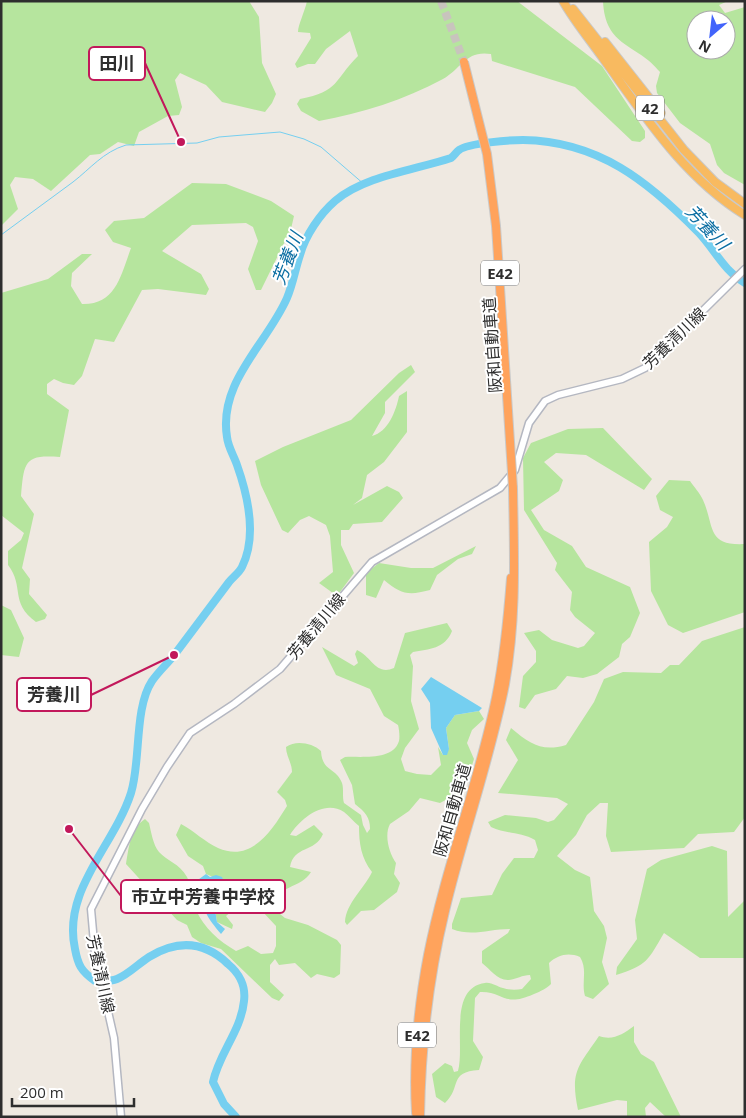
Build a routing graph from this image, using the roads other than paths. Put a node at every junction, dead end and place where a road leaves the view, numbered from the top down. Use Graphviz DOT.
graph roads {
  1 [pos="563,1"];
  2 [pos="568,1"];
  3 [pos="464,62"];
  4 [pos="745,198"];
  5 [pos="745,204"];
  6 [pos="745,215"];
  7 [pos="745,269"];
  8 [pos="444,902"];
  9 [pos="121,1117"];
  10 [pos="416,1117"];
  11 [pos="420,1117"];
  1 -- 6 [label="highway"];
  2 -- 4 [label="highway"];
  2 -- 5 [label="highway, 42"];
  3 -- 8 [label="highway, 阪和自動車道 / E42, bridge"];
  7 -- 9 [label="main road, 芳養清川線"];
  8 -- 10 [label="highway, 阪和自動車道 / E42"];
  8 -- 11 [label="highway, 阪和自動車道 / E42"];
}
